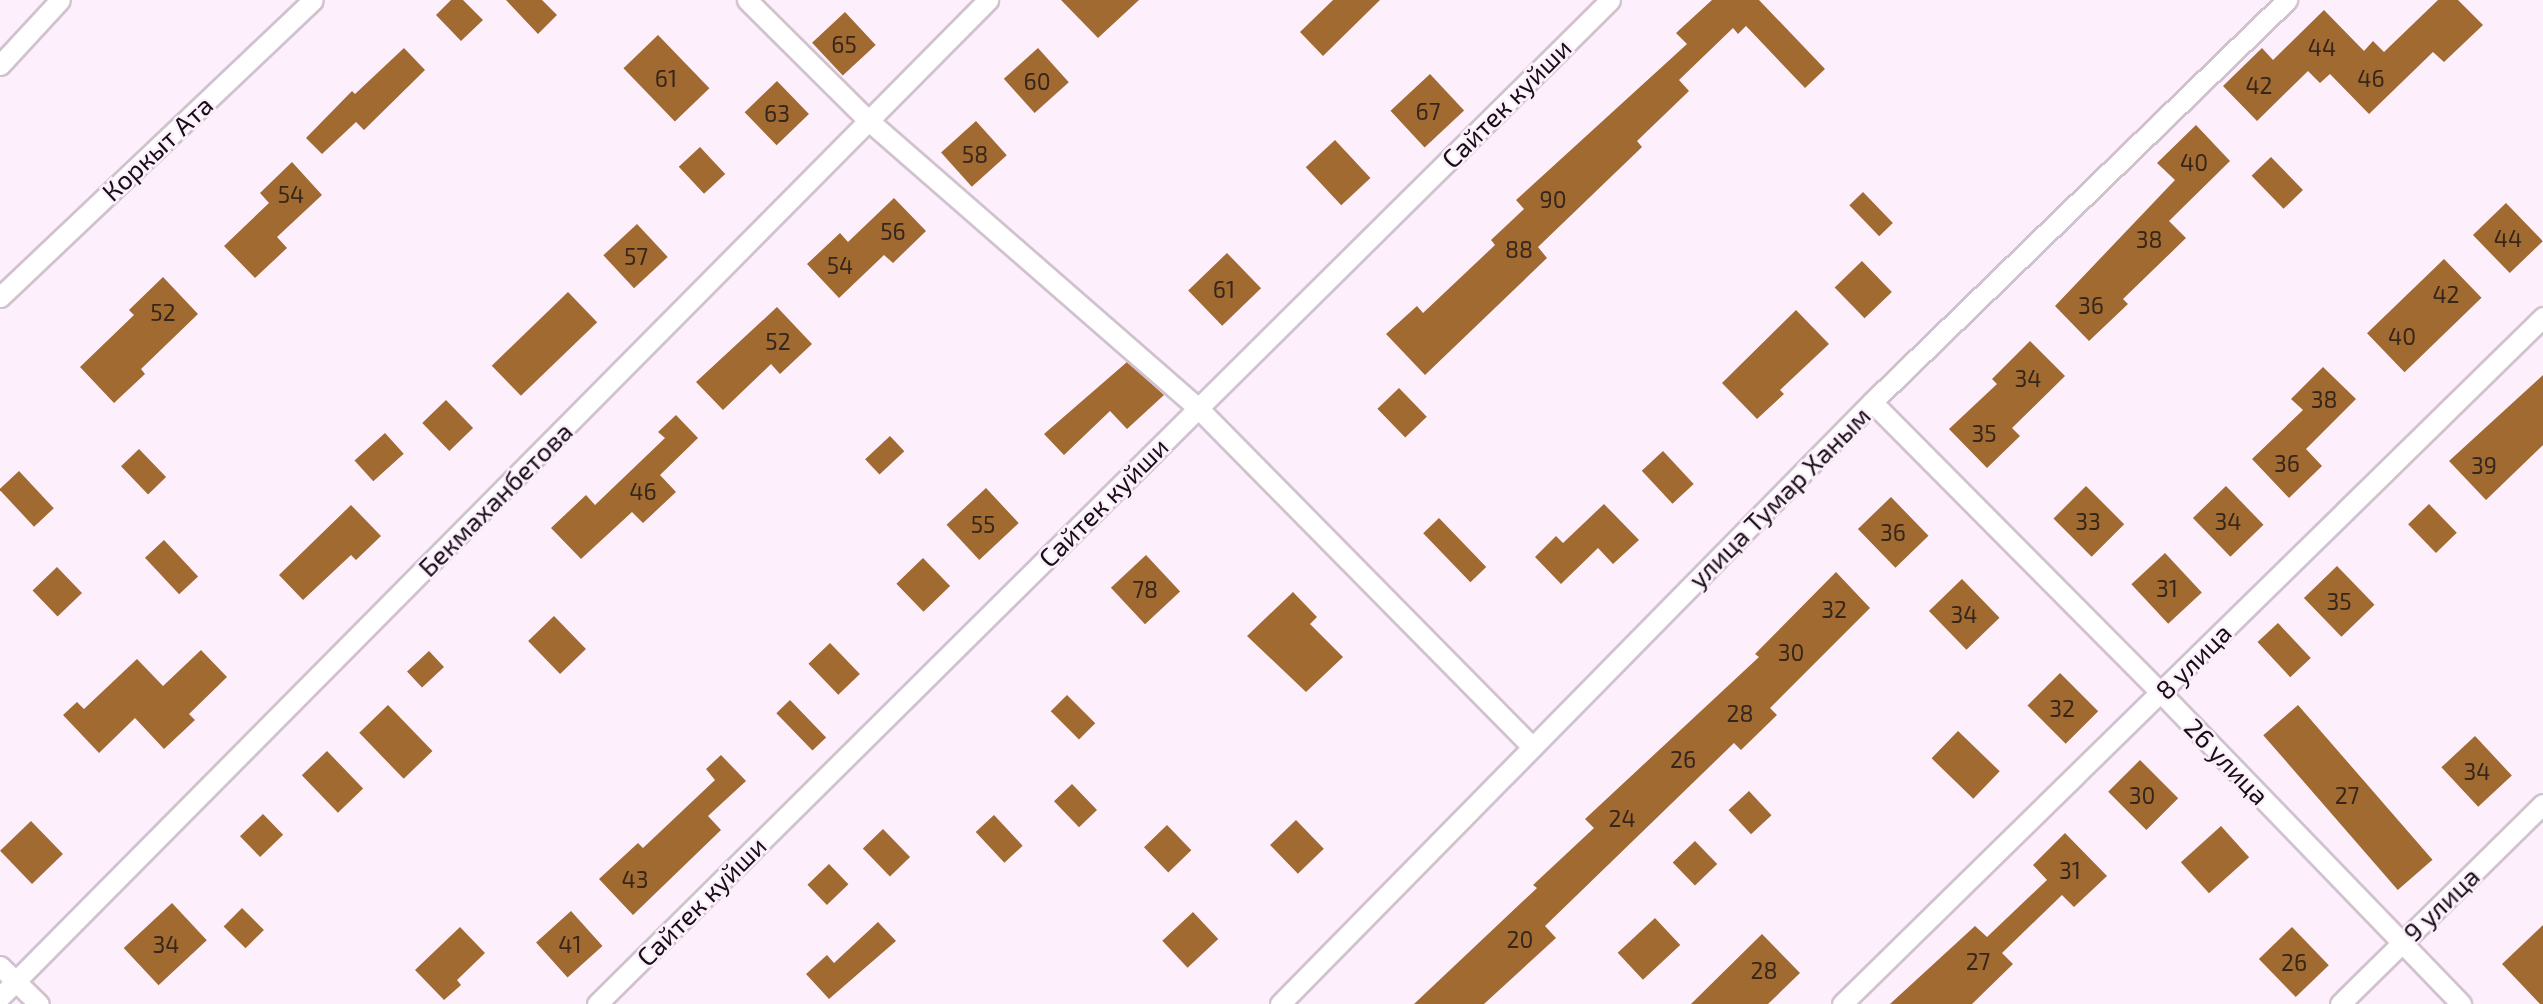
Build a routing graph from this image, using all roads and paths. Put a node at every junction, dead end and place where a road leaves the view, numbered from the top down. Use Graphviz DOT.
graph roads {
  1 [pos="60,0"];
  2 [pos="313,0"];
  3 [pos="747,0"];
  4 [pos="988,0"];
  5 [pos="1610,0"];
  6 [pos="2287,0"];
  7 [pos="0,65"];
  8 [pos="869,121"];
  9 [pos="0,297"];
  10 [pos="2543,317"];
  11 [pos="1872,402"];
  12 [pos="1198,408"];
  13 [pos="2161,692"];
  14 [pos="1532,747"];
  15 [pos="2543,804"];
  16 [pos="2401,943"];
  17 [pos="0,966"];
  18 [pos="16,982"];
  19 [pos="0,997"];
  20 [pos="38,1004"];
  21 [pos="597,1004"];
  22 [pos="1280,1004"];
  23 [pos="1842,1004"];
  24 [pos="2340,1004"];
  25 [pos="2461,1004"];
  1 -- 7 [label="street"];
  2 -- 9 [label="street, Коркыт Ата"];
  3 -- 8 [label="street"];
  4 -- 8 [label="street, Бекмаханбетова"];
  5 -- 12 [label="street, Сайтек куйши"];
  6 -- 11 [label="street, улица Тумар Ханым"];
  8 -- 12 [label="street"];
  8 -- 18 [label="street, Бекмаханбетова"];
  10 -- 13 [label="street, 8 улица"];
  11 -- 13 [label="street, 26 улица"];
  11 -- 14 [label="street, улица Тумар Ханым"];
  12 -- 14 [label="street"];
  12 -- 21 [label="street, Сайтек куйши"];
  13 -- 16 [label="street, 26 улица"];
  13 -- 23 [label="street, 8 улица"];
  14 -- 22 [label="street, улица Тумар Ханым"];
  15 -- 16 [label="street, 9 улица"];
  16 -- 24 [label="street, 9 улица"];
  16 -- 25 [label="street, 26 улица"];
  17 -- 18 [label="street"];
  18 -- 19 [label="street, Бекмаханбетова"];
  18 -- 20 [label="street"];
}
